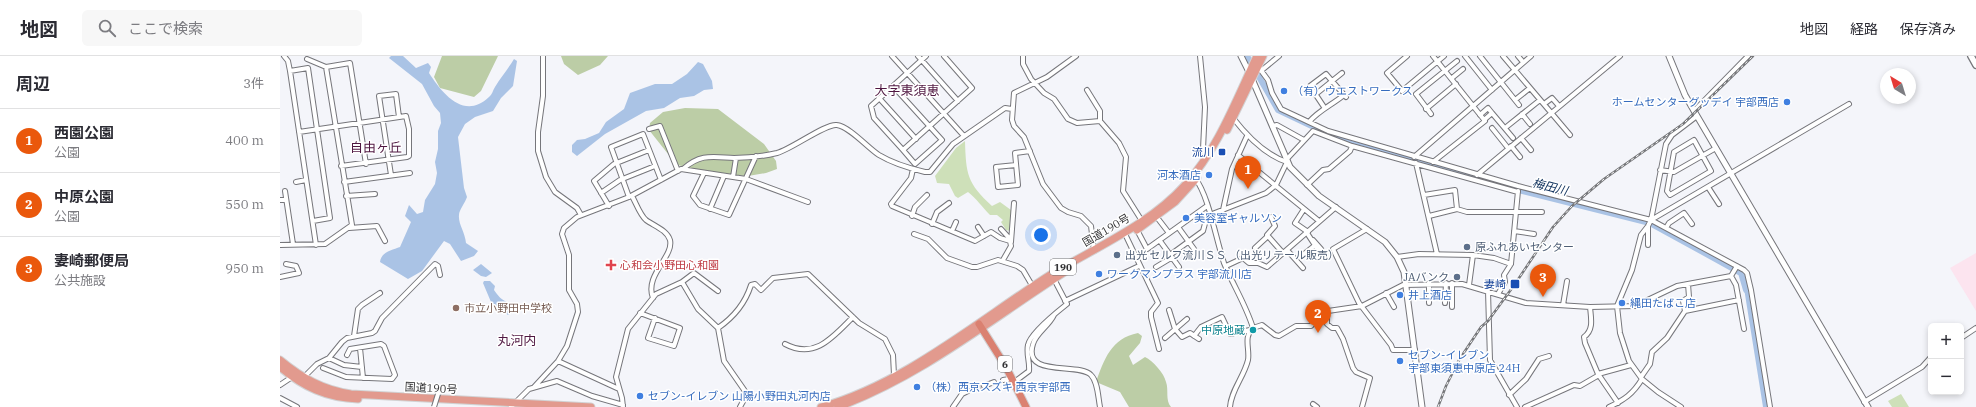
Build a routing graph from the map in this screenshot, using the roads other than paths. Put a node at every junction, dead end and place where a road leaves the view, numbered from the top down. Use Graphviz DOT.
graph roads {
  1 [pos="284,56"];
  2 [pos="543,56"];
  3 [pos="892,56"];
  4 [pos="918,56"];
  5 [pos="926,56"];
  6 [pos="944,56"];
  7 [pos="1023,56"];
  8 [pos="1076,56"];
  9 [pos="1200,56"];
  10 [pos="1241,56"];
  11 [pos="1263,56"];
  12 [pos="1279,56"];
  13 [pos="1407,56"];
  14 [pos="1433,56"];
  15 [pos="1444,56"];
  16 [pos="1465,56"];
  17 [pos="1480,56"];
  18 [pos="1503,56"];
  19 [pos="1518,56"];
  20 [pos="1531,56"];
  21 [pos="1620,56"];
  22 [pos="1670,56"];
  23 [pos="1748,56"];
  24 [pos="1971,56"];
  25 [pos="307,59"];
  26 [pos="922,60"];
  27 [pos="1438,61"];
  28 [pos="1458,61"];
  29 [pos="1524,62"];
  30 [pos="1976,65"];
  31 [pos="326,67"];
  32 [pos="1255,68"];
  33 [pos="1463,69"];
  34 [pos="1515,70"];
  35 [pos="290,71"];
  36 [pos="1445,71"];
  37 [pos="907,73"];
  38 [pos="1342,74"];
  39 [pos="1452,78"];
  40 [pos="1332,81"];
  41 [pos="1033,82"];
  42 [pos="1501,83"];
  43 [pos="1456,84"];
  44 [pos="893,86"];
  45 [pos="1530,88"];
  46 [pos="1087,90"];
  47 [pos="1492,90"];
  48 [pos="1316,94"];
  49 [pos="879,98"];
  50 [pos="1514,100"];
  51 [pos="1540,100"];
  52 [pos="958,101"];
  53 [pos="1544,104"];
  54 [pos="1849,104"];
  55 [pos="1519,105"];
  56 [pos="1473,106"];
  57 [pos="1558,106"];
  58 [pos="1324,107"];
  59 [pos="1012,109"];
  60 [pos="1426,109"];
  61 [pos="1694,111"];
  62 [pos="1492,113"];
  63 [pos="1551,113"];
  64 [pos="944,114"];
  65 [pos="1431,114"];
  66 [pos="1522,114"];
  67 [pos="1480,115"];
  68 [pos="1697,116"];
  69 [pos="399,117"];
  70 [pos="1233,118"];
  71 [pos="382,120"];
  72 [pos="1484,120"];
  73 [pos="1100,121"];
  74 [pos="1309,122"];
  75 [pos="359,123"];
  76 [pos="1530,124"];
  77 [pos="1272,126"];
  78 [pos="335,127"];
  79 [pos="929,127"];
  80 [pos="1492,128"];
  81 [pos="1505,128"];
  82 [pos="317,129"];
  83 [pos="649,129"];
  84 [pos="299,132"];
  85 [pos="1327,134"];
  86 [pos="1570,135"];
  87 [pos="964,136"];
  88 [pos="1247,136"];
  89 [pos="1513,138"];
  90 [pos="1521,138"];
  91 [pos="916,139"];
  92 [pos="1304,140"];
  93 [pos="1352,146"];
  94 [pos="1510,147"];
  95 [pos="1716,148"];
  96 [pos="649,150"];
  97 [pos="903,150"];
  98 [pos="1531,150"];
  99 [pos="1030,151"];
  100 [pos="1380,151"];
  101 [pos="1238,155"];
  102 [pos="1703,155"];
  103 [pos="756,156"];
  104 [pos="1520,157"];
  105 [pos="736,158"];
  106 [pos="1206,158"];
  107 [pos="389,160"];
  108 [pos="1415,160"];
  109 [pos="1287,161"];
  110 [pos="1433,162"];
  111 [pos="616,163"];
  112 [pos="366,164"];
  113 [pos="1016,165"];
  114 [pos="341,166"];
  115 [pos="655,166"];
  116 [pos="1439,167"];
  117 [pos="683,169"];
  118 [pos="913,169"];
  119 [pos="1660,170"];
  120 [pos="678,171"];
  121 [pos="1670,172"];
  122 [pos="410,173"];
  123 [pos="704,173"];
  124 [pos="1731,174"];
  125 [pos="391,175"];
  126 [pos="1477,175"];
  127 [pos="724,176"];
  128 [pos="1471,176"];
  129 [pos="733,177"];
  130 [pos="1194,178"];
  131 [pos="622,179"];
  132 [pos="746,179"];
  133 [pos="306,180"];
  134 [pos="661,180"];
  135 [pos="296,182"];
  136 [pos="344,182"];
  137 [pos="1276,185"];
  138 [pos="1307,185"];
  139 [pos="1708,187"];
  140 [pos="1518,189"];
  141 [pos="285,191"];
  142 [pos="601,193"];
  143 [pos="375,194"];
  144 [pos="927,195"];
  145 [pos="1424,195"];
  146 [pos="346,196"];
  147 [pos="631,196"];
  148 [pos="280,200"];
  149 [pos="286,200"];
  150 [pos="808,202"];
  151 [pos="1014,203"];
  152 [pos="949,204"];
  153 [pos="1719,204"];
  154 [pos="609,206"];
  155 [pos="1207,206"];
  156 [pos="1336,208"];
  157 [pos="710,209"];
  158 [pos="1304,209"];
  159 [pos="1457,209"];
  160 [pos="1223,210"];
  161 [pos="1516,211"];
  162 [pos="1542,212"];
  163 [pos="581,215"];
  164 [pos="1210,215"];
  165 [pos="912,216"];
  166 [pos="1429,216"];
  167 [pos="1271,217"];
  168 [pos="1159,220"];
  169 [pos="313,221"];
  170 [pos="1142,221"];
  171 [pos="956,222"];
  172 [pos="1319,222"];
  173 [pos="1649,223"];
  174 [pos="932,224"];
  175 [pos="1692,224"];
  176 [pos="978,227"];
  177 [pos="1178,227"];
  178 [pos="349,228"];
  179 [pos="1666,228"];
  180 [pos="1001,229"];
  181 [pos="1367,229"];
  182 [pos="1137,230"];
  183 [pos="1514,230"];
  184 [pos="952,231"];
  185 [pos="914,234"];
  186 [pos="1169,234"];
  187 [pos="1308,234"];
  188 [pos="1534,234"];
  189 [pos="984,236"];
  190 [pos="1126,236"];
  191 [pos="1268,236"];
  192 [pos="385,241"];
  193 [pos="1011,241"];
  194 [pos="1160,241"];
  195 [pos="1189,241"];
  196 [pos="293,244"];
  197 [pos="280,245"];
  198 [pos="316,245"];
  199 [pos="1648,245"];
  200 [pos="1314,246"];
  201 [pos="1255,248"];
  202 [pos="1322,248"];
  203 [pos="1194,249"];
  204 [pos="1287,250"];
  205 [pos="1094,251"];
  206 [pos="1283,253"];
  207 [pos="1304,254"];
  208 [pos="1437,254"];
  209 [pos="1171,256"];
  210 [pos="1322,256"];
  211 [pos="1473,256"];
  212 [pos="1397,257"];
  213 [pos="1003,260"];
  214 [pos="286,264"];
  215 [pos="1511,264"];
  216 [pos="1139,266"];
  217 [pos="1226,266"];
  218 [pos="1156,267"];
  219 [pos="1179,267"];
  220 [pos="1303,268"];
  221 [pos="1736,268"];
  222 [pos="440,274"];
  223 [pos="1732,275"];
  224 [pos="280,277"];
  225 [pos="1054,278"];
  226 [pos="1567,281"];
  227 [pos="682,282"];
  228 [pos="1429,283"];
  229 [pos="1446,283"];
  230 [pos="1452,283"];
  231 [pos="1406,284"];
  232 [pos="1688,284"];
  233 [pos="1469,285"];
  234 [pos="1033,287"];
  235 [pos="718,291"];
  236 [pos="1488,291"];
  237 [pos="1386,293"];
  238 [pos="380,294"];
  239 [pos="1498,294"];
  240 [pos="653,298"];
  241 [pos="1738,300"];
  242 [pos="1065,301"];
  243 [pos="1429,303"];
  244 [pos="1445,303"];
  245 [pos="1564,305"];
  246 [pos="1362,306"];
  247 [pos="1394,306"];
  248 [pos="1617,306"];
  249 [pos="1452,307"];
  250 [pos="1590,307"];
  251 [pos="1169,310"];
  252 [pos="1685,310"];
  253 [pos="1327,312"];
  254 [pos="640,313"];
  255 [pos="1054,315"];
  256 [pos="853,317"];
  257 [pos="654,318"];
  258 [pos="1187,319"];
  259 [pos="980,326"];
  260 [pos="718,328"];
  261 [pos="1976,328"];
  262 [pos="1175,329"];
  263 [pos="1252,329"];
  264 [pos="1744,329"];
  265 [pos="354,336"];
  266 [pos="1194,336"];
  267 [pos="1964,336"];
  268 [pos="1165,338"];
  269 [pos="1200,339"];
  270 [pos="785,344"];
  271 [pos="360,348"];
  272 [pos="1159,349"];
  273 [pos="1415,350"];
  274 [pos="347,355"];
  275 [pos="1549,356"];
  276 [pos="329,358"];
  277 [pos="1929,359"];
  278 [pos="280,360"];
  279 [pos="558,361"];
  280 [pos="1631,365"];
  281 [pos="280,367"];
  282 [pos="362,367"];
  283 [pos="323,368"];
  284 [pos="894,375"];
  285 [pos="1598,375"];
  286 [pos="292,377"];
  287 [pos="363,378"];
  288 [pos="1641,378"];
  289 [pos="301,380"];
  290 [pos="1003,380"];
  291 [pos="1009,380"];
  292 [pos="1017,380"];
  293 [pos="994,382"];
  294 [pos="280,385"];
  295 [pos="984,386"];
  296 [pos="534,387"];
  297 [pos="620,390"];
  298 [pos="968,391"];
  299 [pos="438,394"];
  300 [pos="1509,395"];
  301 [pos="280,398"];
  302 [pos="1864,402"];
  303 [pos="847,403"];
  304 [pos="1618,403"];
  305 [pos="513,405"];
  306 [pos="623,406"];
  307 [pos="297,407"];
  308 [pos="434,407"];
  309 [pos="500,407"];
  310 [pos="591,407"];
  311 [pos="740,407"];
  312 [pos="821,407"];
  313 [pos="838,407"];
  314 [pos="953,407"];
  315 [pos="1026,407"];
  316 [pos="1100,407"];
  317 [pos="1230,407"];
  318 [pos="1362,407"];
  319 [pos="1422,407"];
  320 [pos="1517,407"];
  321 [pos="1526,407"];
  322 [pos="1608,407"];
  323 [pos="1681,407"];
  324 [pos="1770,407"];
  325 [pos="1868,407"];
  1 -- 35 [label="street"];
  2 -- 163 [label="street"];
  3 -- 37 [label="street"];
  4 -- 26 [label="street"];
  5 -- 26 [label="street"];
  6 -- 52 [label="street"];
  7 -- 41 [label="street"];
  8 -- 41 [label="street"];
  9 -- 106 [label="street"];
  10 -- 32 [label="street"];
  11 -- 32 [label="highway, 国道190号 / 190"];
  12 -- 32 [label="street"];
  13 -- 27 [label="street"];
  14 -- 27 [label="street"];
  15 -- 27 [label="street"];
  16 -- 47 [label="street"];
  17 -- 42 [label="street"];
  18 -- 34 [label="street"];
  19 -- 29 [label="street"];
  20 -- 29 [label="street"];
  21 -- 57 [label="street"];
  22 -- 61 [label="street"];
  23 -- 61 [label="street"];
  24 -- 30 [label="main road"];
  25 -- 31 [label="street"];
  26 -- 37 [label="street"];
  26 -- 52 [label="street"];
  27 -- 36 [label="street"];
  28 -- 36 [label="street"];
  29 -- 34 [label="street"];
  31 -- 75 [label="street"];
  31 -- 78 [label="street"];
  32 -- 70 [label="highway, 国道190号 / 190"];
  32 -- 74 [label="street"];
  32 -- 77 [label="street"];
  32 -- 106 [label="highway, 国道190号 / 190"];
  33 -- 39 [label="street"];
  34 -- 42 [label="street"];
  34 -- 45 [label="street"];
  35 -- 82 [label="street"];
  35 -- 84 [label="street"];
  36 -- 39 [label="street"];
  36 -- 60 [label="street"];
  37 -- 44 [label="street"];
  37 -- 64 [label="street"];
  38 -- 40 [label="street"];
  39 -- 43 [label="street"];
  40 -- 48 [label="street"];
  40 -- 48 [label="street"];
  40 -- 58 [label="street"];
  41 -- 59 [label="street"];
  41 -- 73 [label="street"];
  42 -- 47 [label="street"];
  42 -- 50 [label="street"];
  43 -- 56 [label="street"];
  43 -- 60 [label="street"];
  44 -- 49 [label="street"];
  44 -- 79 [label="street"];
  45 -- 50 [label="street"];
  45 -- 51 [label="street"];
  46 -- 73 [label="street"];
  47 -- 56 [label="street"];
  48 -- 58 [label="street"];
  49 -- 91 [label="street"];
  49 -- 97 [label="street"];
  50 -- 55 [label="street"];
  51 -- 53 [label="street"];
  51 -- 66 [label="street"];
  52 -- 64 [label="street"];
  53 -- 57 [label="street"];
  53 -- 63 [label="street"];
  54 -- 124 [label="street"];
  56 -- 67 [label="street"];
  56 -- 108 [label="street"];
  57 -- 63 [label="street"];
  58 -- 74 [label="street"];
  59 -- 87 [label="street"];
  59 -- 99 [label="street"];
  60 -- 65 [label="street"];
  61 -- 68 [label="street"];
  62 -- 67 [label="street"];
  62 -- 72 [label="street"];
  62 -- 81 [label="street"];
  63 -- 86 [label="street"];
  63 -- 90 [label="street"];
  64 -- 79 [label="street"];
  64 -- 87 [label="street"];
  66 -- 76 [label="street"];
  66 -- 81 [label="street"];
  67 -- 72 [label="street"];
  68 -- 95 [label="street"];
  68 -- 119 [label="street"];
  69 -- 71 [label="street"];
  69 -- 71 [label="street"];
  69 -- 107 [label="street"];
  70 -- 88 [label="street"];
  70 -- 130 [label="highway, 国道190号 / 190"];
  71 -- 75 [label="street"];
  71 -- 107 [label="street"];
  72 -- 110 [label="street"];
  73 -- 170 [label="street"];
  74 -- 85 [label="street"];
  75 -- 78 [label="street"];
  75 -- 112 [label="street"];
  77 -- 92 [label="street"];
  77 -- 109 [label="street"];
  78 -- 82 [label="street"];
  78 -- 114 [label="street"];
  79 -- 91 [label="street"];
  79 -- 97 [label="street"];
  80 -- 94 [label="street"];
  81 -- 89 [label="street"];
  82 -- 84 [label="street"];
  82 -- 169 [label="street"];
  83 -- 120 [label="street"];
  84 -- 133 [label="street"];
  85 -- 92 [label="street"];
  85 -- 93 [label="street"];
  85 -- 100 [label="street"];
  87 -- 118 [label="street"];
  88 -- 101 [label="street"];
  88 -- 109 [label="street"];
  90 -- 94 [label="street"];
  90 -- 98 [label="street"];
  91 -- 97 [label="street"];
  92 -- 109 [label="street"];
  93 -- 100 [label="street"];
  93 -- 138 [label="street"];
  94 -- 104 [label="street"];
  94 -- 126 [label="street"];
  95 -- 102 [label="street"];
  95 -- 124 [label="street"];
  96 -- 111 [label="street"];
  96 -- 111 [label="street"];
  96 -- 115 [label="street"];
  99 -- 113 [label="street"];
  99 -- 205 [label="street"];
  100 -- 108 [label="street"];
  100 -- 108 [label="street"];
  101 -- 137 [label="street"];
  101 -- 160 [label="street"];
  102 -- 121 [label="street"];
  102 -- 121 [label="street"];
  102 -- 121 [label="street"];
  103 -- 105 [label="street"];
  103 -- 118 [label="street"];
  103 -- 132 [label="street"];
  105 -- 117 [label="street"];
  105 -- 129 [label="street"];
  106 -- 130 [label="highway, 国道190号 / 190"];
  107 -- 112 [label="street"];
  107 -- 125 [label="street"];
  108 -- 110 [label="street"];
  108 -- 116 [label="street"];
  108 -- 145 [label="street"];
  109 -- 137 [label="street"];
  109 -- 138 [label="street"];
  110 -- 116 [label="street"];
  111 -- 131 [label="street"];
  111 -- 142 [label="street"];
  112 -- 114 [label="street"];
  113 -- 113 [label="street"];
  114 -- 136 [label="street"];
  115 -- 131 [label="street"];
  115 -- 134 [label="street"];
  116 -- 128 [label="street"];
  117 -- 120 [label="street"];
  117 -- 123 [label="street"];
  118 -- 165 [label="street"];
  119 -- 121 [label="street"];
  119 -- 173 [label="street"];
  120 -- 134 [label="street"];
  122 -- 125 [label="street"];
  123 -- 127 [label="street"];
  123 -- 157 [label="street"];
  124 -- 139 [label="street"];
  124 -- 302 [label="street"];
  125 -- 136 [label="street"];
  126 -- 128 [label="street"];
  126 -- 140 [label="street"];
  127 -- 129 [label="street"];
  127 -- 157 [label="street"];
  128 -- 140 [label="street"];
  129 -- 132 [label="street"];
  130 -- 155 [label="street"];
  130 -- 170 [label="highway, 国道190号 / 190"];
  130 -- 182 [label="highway, 国道190号 / 190"];
  131 -- 142 [label="street"];
  131 -- 147 [label="street"];
  132 -- 150 [label="street"];
  132 -- 157 [label="street"];
  133 -- 135 [label="street"];
  133 -- 169 [label="street"];
  134 -- 147 [label="street"];
  136 -- 146 [label="street"];
  137 -- 158 [label="street"];
  137 -- 160 [label="street"];
  138 -- 156 [label="street"];
  139 -- 153 [label="street"];
  139 -- 173 [label="street"];
  140 -- 161 [label="street"];
  140 -- 173 [label="street"];
  141 -- 149 [label="street"];
  142 -- 154 [label="street"];
  143 -- 146 [label="street"];
  144 -- 165 [label="street"];
  145 -- 159 [label="street"];
  145 -- 166 [label="street"];
  146 -- 178 [label="street"];
  147 -- 154 [label="street"];
  147 -- 240 [label="street"];
  148 -- 149 [label="street"];
  149 -- 196 [label="street"];
  151 -- 193 [label="street"];
  152 -- 174 [label="street"];
  154 -- 163 [label="street"];
  155 -- 164 [label="street"];
  155 -- 177 [label="street"];
  156 -- 172 [label="street"];
  156 -- 181 [label="street"];
  158 -- 172 [label="street"];
  158 -- 187 [label="street"];
  159 -- 161 [label="street"];
  159 -- 166 [label="street"];
  160 -- 164 [label="street"];
  161 -- 162 [label="street"];
  161 -- 183 [label="street"];
  163 -- 279 [label="street"];
  164 -- 195 [label="street"];
  164 -- 217 [label="street"];
  165 -- 174 [label="street"];
  166 -- 208 [label="street"];
  167 -- 191 [label="street"];
  168 -- 186 [label="street"];
  169 -- 198 [label="street"];
  170 -- 205 [label="highway, 国道190号 / 190"];
  171 -- 184 [label="street"];
  172 -- 187 [label="street"];
  173 -- 179 [label="street"];
  173 -- 199 [label="street"];
  173 -- 248 [label="street"];
  174 -- 184 [label="street"];
  175 -- 179 [label="street"];
  176 -- 189 [label="street"];
  177 -- 186 [label="street"];
  177 -- 195 [label="street"];
  178 -- 192 [label="street"];
  178 -- 198 [label="street"];
  179 -- 221 [label="street"];
  180 -- 193 [label="street"];
  181 -- 212 [label="street"];
  181 -- 246 [label="street"];
  182 -- 190 [label="highway, 国道190号 / 190"];
  182 -- 194 [label="street"];
  183 -- 188 [label="street"];
  183 -- 215 [label="street"];
  184 -- 189 [label="street"];
  185 -- 213 [label="street"];
  186 -- 194 [label="street"];
  187 -- 200 [label="street"];
  187 -- 202 [label="street"];
  187 -- 204 [label="street"];
  189 -- 193 [label="street"];
  190 -- 205 [label="highway, 国道190号 / 190"];
  190 -- 216 [label="street"];
  191 -- 201 [label="street"];
  191 -- 206 [label="street"];
  193 -- 213 [label="street"];
  194 -- 209 [label="street"];
  195 -- 203 [label="street"];
  195 -- 209 [label="street"];
  196 -- 197 [label="street"];
  196 -- 198 [label="street"];
  200 -- 207 [label="street"];
  200 -- 210 [label="street"];
  204 -- 206 [label="street"];
  204 -- 220 [label="street"];
  205 -- 225 [label="highway, 国道190号 / 190"];
  205 -- 234 [label="highway, 国道190号 / 190"];
  206 -- 217 [label="street"];
  208 -- 211 [label="street"];
  208 -- 212 [label="street"];
  209 -- 218 [label="street"];
  209 -- 219 [label="street"];
  211 -- 215 [label="street"];
  211 -- 233 [label="street"];
  212 -- 231 [label="street"];
  213 -- 234 [label="street"];
  214 -- 224 [label="street"];
  215 -- 239 [label="street"];
  216 -- 242 [label="street"];
  216 -- 272 [label="street"];
  217 -- 263 [label="street"];
  221 -- 223 [label="street"];
  221 -- 324 [label="street"];
  222 -- 265 [label="street"];
  223 -- 232 [label="street"];
  223 -- 241 [label="street"];
  225 -- 242 [label="street"];
  225 -- 259 [label="highway, 国道190号 / 190"];
  226 -- 245 [label="street"];
  227 -- 235 [label="street"];
  227 -- 240 [label="street"];
  227 -- 260 [label="street"];
  228 -- 229 [label="street"];
  228 -- 231 [label="street"];
  228 -- 243 [label="street"];
  229 -- 230 [label="street"];
  229 -- 244 [label="street"];
  230 -- 233 [label="street"];
  230 -- 249 [label="street"];
  231 -- 237 [label="street"];
  231 -- 273 [label="street"];
  232 -- 248 [label="street"];
  232 -- 252 [label="street"];
  233 -- 236 [label="street"];
  234 -- 259 [label="highway, 国道190号 / 190"];
  236 -- 239 [label="street"];
  236 -- 300 [label="street"];
  237 -- 246 [label="street"];
  237 -- 247 [label="street"];
  238 -- 265 [label="street"];
  239 -- 245 [label="street"];
  240 -- 254 [label="street"];
  241 -- 252 [label="street"];
  241 -- 264 [label="street"];
  242 -- 255 [label="street"];
  245 -- 250 [label="street"];
  246 -- 253 [label="street"];
  246 -- 273 [label="street"];
  248 -- 250 [label="street"];
  248 -- 280 [label="street"];
  250 -- 285 [label="street"];
  251 -- 262 [label="street"];
  252 -- 288 [label="street"];
  253 -- 263 [label="street"];
  253 -- 318 [label="street"];
  254 -- 257 [label="street"];
  254 -- 297 [label="street"];
  255 -- 292 [label="street"];
  255 -- 316 [label="street"];
  256 -- 260 [label="street"];
  256 -- 270 [label="street"];
  256 -- 284 [label="street"];
  257 -- 257 [label="street"];
  258 -- 262 [label="street"];
  259 -- 284 [label="highway, 国道190号 / 190"];
  259 -- 303 [label="highway, 国道190号 / 190"];
  259 -- 315 [label="highway, 6"];
  260 -- 311 [label="street"];
  261 -- 267 [label="street"];
  262 -- 266 [label="street"];
  262 -- 268 [label="street"];
  263 -- 266 [label="street"];
  263 -- 317 [label="street"];
  265 -- 276 [label="street"];
  266 -- 269 [label="street"];
  271 -- 274 [label="street"];
  271 -- 282 [label="street"];
  271 -- 287 [label="street"];
  273 -- 319 [label="street"];
  275 -- 300 [label="street"];
  276 -- 282 [label="street"];
  276 -- 289 [label="street"];
  277 -- 302 [label="street"];
  278 -- 289 [label="highway, 国道190号"];
  279 -- 296 [label="street"];
  279 -- 297 [label="street"];
  280 -- 285 [label="street"];
  280 -- 288 [label="street"];
  281 -- 286 [label="highway, 国道190号"];
  282 -- 287 [label="street"];
  283 -- 287 [label="street"];
  284 -- 303 [label="highway, 国道190号 / 190"];
  285 -- 304 [label="street"];
  285 -- 321 [label="street"];
  286 -- 289 [label="highway, 国道190号"];
  286 -- 294 [label="street"];
  288 -- 304 [label="street"];
  288 -- 323 [label="street"];
  289 -- 305 [label="highway, 国道190号"];
  289 -- 309 [label="highway, 国道190号"];
  290 -- 291 [label="street"];
  293 -- 295 [label="street"];
  296 -- 305 [label="street"];
  296 -- 306 [label="street"];
  297 -- 306 [label="street"];
  298 -- 314 [label="street"];
  299 -- 308 [label="street, bridge"];
  300 -- 320 [label="street"];
  301 -- 307 [label="street"];
  302 -- 325 [label="street"];
  303 -- 312 [label="highway, 国道190号 / 190"];
  303 -- 313 [label="highway, 国道190号 / 190"];
  304 -- 322 [label="street"];
  305 -- 310 [label="highway, 国道190号"];
}
